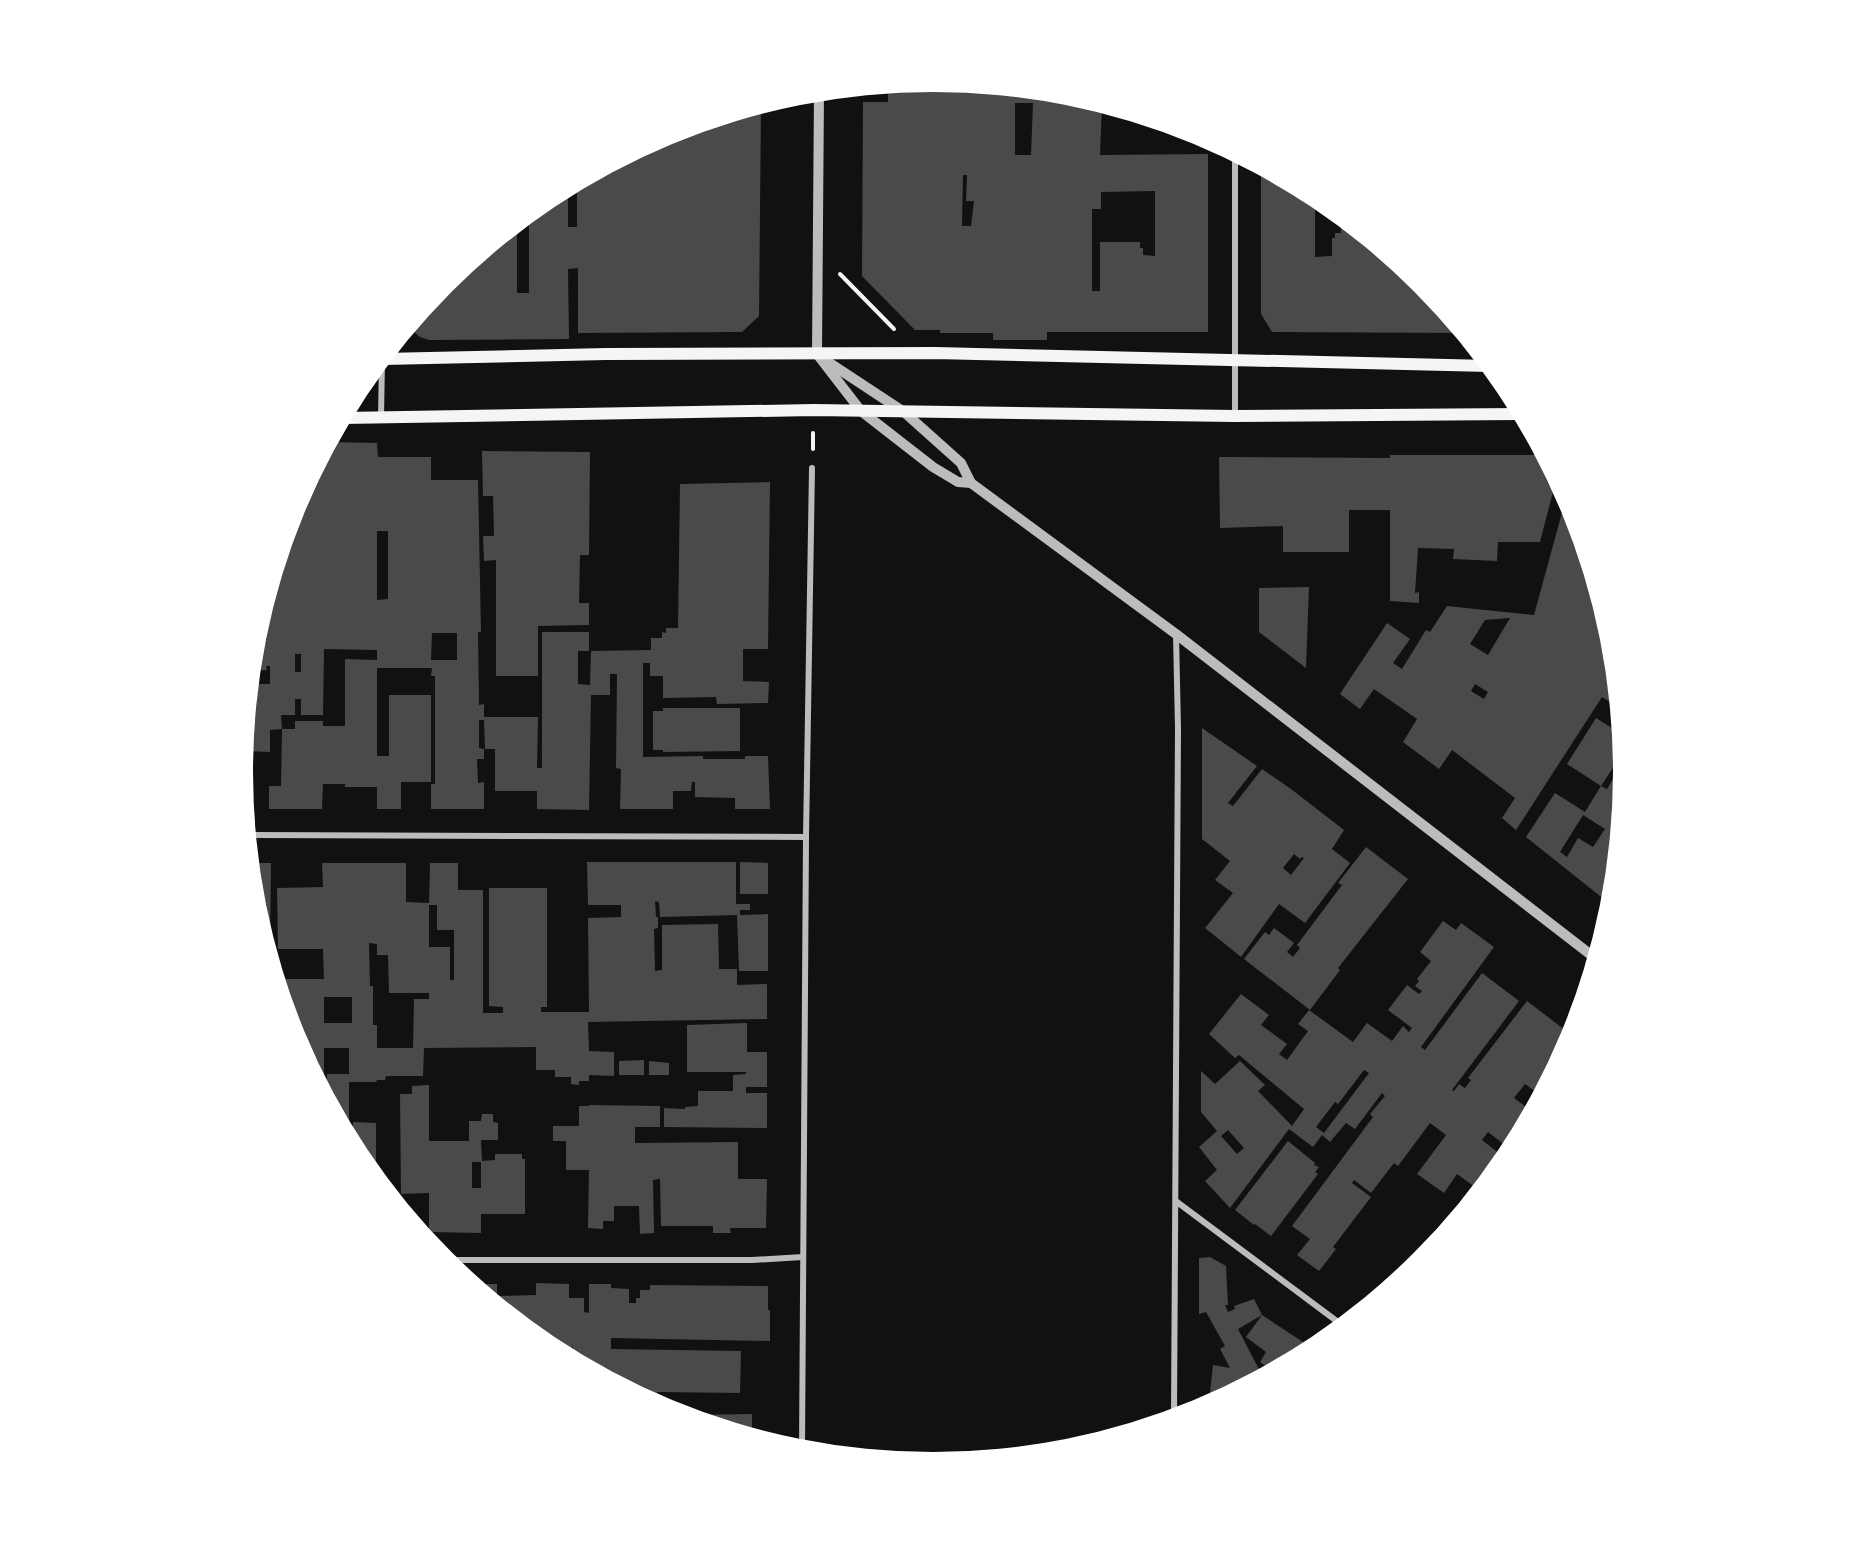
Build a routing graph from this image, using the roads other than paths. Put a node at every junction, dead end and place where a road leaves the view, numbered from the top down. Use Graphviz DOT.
graph roads {
  1 [pos="819,102"];
  2 [pos="1235,163"];
  3 [pos="817,354"];
  4 [pos="393,359"];
  5 [pos="1235,360"];
  6 [pos="1478,366"];
  7 [pos="382,375"];
  8 [pos="861,411"];
  9 [pos="904,412"];
  10 [pos="1511,414"];
  11 [pos="1235,416"];
  12 [pos="381,417"];
  13 [pos="353,418"];
  14 [pos="812,468"];
  15 [pos="971,483"];
  16 [pos="1176,634"];
  17 [pos="256,835"];
  18 [pos="806,837"];
  19 [pos="1588,953"];
  20 [pos="1177,1202"];
  21 [pos="803,1257"];
  22 [pos="461,1260"];
  23 [pos="1335,1320"];
  24 [pos="1174,1407"];
  25 [pos="802,1438"];
  1 -- 3 [label="street"];
  2 -- 5 [label="street"];
  3 -- 4 [label="main road"];
  3 -- 5 [label="main road"];
  3 -- 8 [label="street"];
  3 -- 9 [label="street"];
  5 -- 6 [label="main road"];
  5 -- 11 [label="street"];
  7 -- 12 [label="street"];
  8 -- 9 [label="main road"];
  8 -- 12 [label="main road"];
  8 -- 15 [label="street"];
  9 -- 11 [label="main road"];
  9 -- 15 [label="street"];
  10 -- 11 [label="main road"];
  12 -- 13 [label="main road"];
  14 -- 18 [label="street"];
  15 -- 16 [label="street"];
  16 -- 19 [label="street"];
  16 -- 20 [label="street"];
  17 -- 18 [label="street"];
  18 -- 21 [label="street"];
  20 -- 23 [label="street"];
  20 -- 24 [label="street"];
  21 -- 22 [label="street"];
  21 -- 25 [label="street"];
}
